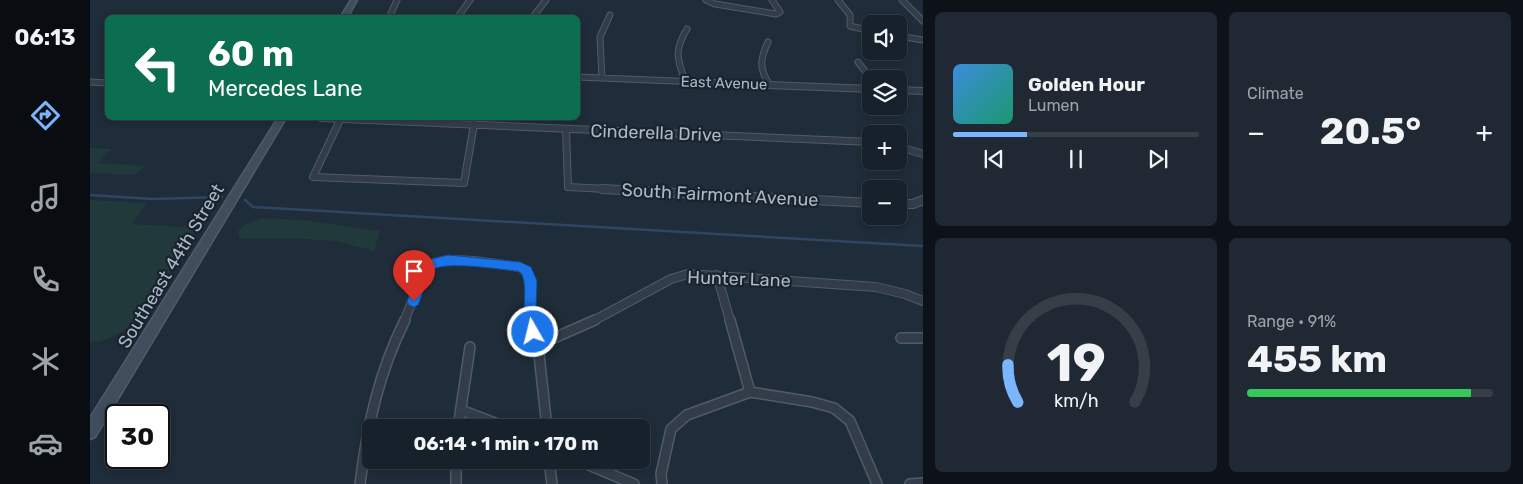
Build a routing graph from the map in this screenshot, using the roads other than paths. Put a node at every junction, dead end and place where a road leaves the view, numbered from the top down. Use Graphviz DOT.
graph roads {
  1 [pos="354,0"];
  2 [pos="397,0"];
  3 [pos="470,0"];
  4 [pos="546,0"];
  5 [pos="706,0"];
  6 [pos="772,0"];
  7 [pos="838,0"];
  8 [pos="902,0"];
  9 [pos="345,15"];
  10 [pos="390,15"];
  11 [pos="459,15"];
  12 [pos="534,15"];
  13 [pos="610,15"];
  14 [pos="923,21"];
  15 [pos="687,29"];
  16 [pos="862,29"];
  17 [pos="907,37"];
  18 [pos="923,40"];
  19 [pos="768,42"];
  20 [pos="858,62"];
  21 [pos="864,70"];
  22 [pos="580,77"];
  23 [pos="602,78"];
  24 [pos="685,81"];
  25 [pos="90,82"];
  26 [pos="105,83"];
  27 [pos="769,84"];
  28 [pos="862,89"];
  29 [pos="907,90"];
  30 [pos="923,91"];
  31 [pos="281,120"];
  32 [pos="340,120"];
  33 [pos="385,120"];
  34 [pos="511,120"];
  35 [pos="474,124"];
  36 [pos="510,126"];
  37 [pos="566,129"];
  38 [pos="862,142"];
  39 [pos="907,149"];
  40 [pos="923,154"];
  41 [pos="923,200"];
  42 [pos="862,203"];
  43 [pos="907,204"];
  44 [pos="716,275"];
  45 [pos="923,301"];
  46 [pos="901,338"];
  47 [pos="923,338"];
  48 [pos="538,345"];
  49 [pos="470,347"];
  50 [pos="750,392"];
  51 [pos="461,410"];
  52 [pos="460,419"];
  53 [pos="484,419"];
  54 [pos="546,419"];
  55 [pos="90,432"];
  56 [pos="456,469"];
  57 [pos="550,469"];
  58 [pos="598,469"];
  59 [pos="923,482"];
  60 [pos="360,484"];
  61 [pos="456,484"];
  62 [pos="552,484"];
  63 [pos="634,484"];
  64 [pos="662,484"];
  65 [pos="877,484"];
  66 [pos="910,484"];
  1 -- 9 [label="main road"];
  2 -- 10 [label="street"];
  3 -- 11 [label="street"];
  4 -- 12 [label="street"];
  5 -- 6 [label="street"];
  7 -- 16 [label="street"];
  8 -- 14 [label="street"];
  13 -- 23 [label="street"];
  15 -- 24 [label="street"];
  17 -- 18 [label="street"];
  19 -- 27 [label="street"];
  20 -- 21 [label="street"];
  22 -- 23 [label="street, East Avenue"];
  23 -- 24 [label="street, East Avenue"];
  24 -- 27 [label="street, East Avenue"];
  25 -- 26 [label="street"];
  27 -- 28 [label="street, East Avenue"];
  29 -- 30 [label="street"];
  31 -- 55 [label="main road, Southeast 44th Street"];
  32 -- 35 [label="street"];
  33 -- 35 [label="street, Cinderella Drive"];
  34 -- 36 [label="street"];
  35 -- 36 [label="street, Cinderella Drive"];
  36 -- 37 [label="street, Cinderella Drive"];
  37 -- 38 [label="street, Cinderella Drive"];
  37 -- 42 [label="street, South Fairmont Avenue"];
  39 -- 40 [label="street"];
  41 -- 43 [label="street"];
  44 -- 45 [label="street, Hunter Lane"];
  44 -- 48 [label="street, Hunter Lane"];
  44 -- 50 [label="street"];
  46 -- 47 [label="street"];
  48 -- 54 [label="street"];
  48 -- 60 [label="street"];
  49 -- 51 [label="street"];
  50 -- 64 [label="street"];
  50 -- 65 [label="street"];
  51 -- 52 [label="street"];
  51 -- 53 [label="street"];
  56 -- 61 [label="street"];
  57 -- 62 [label="street"];
  58 -- 63 [label="street"];
  59 -- 66 [label="street"];
}
